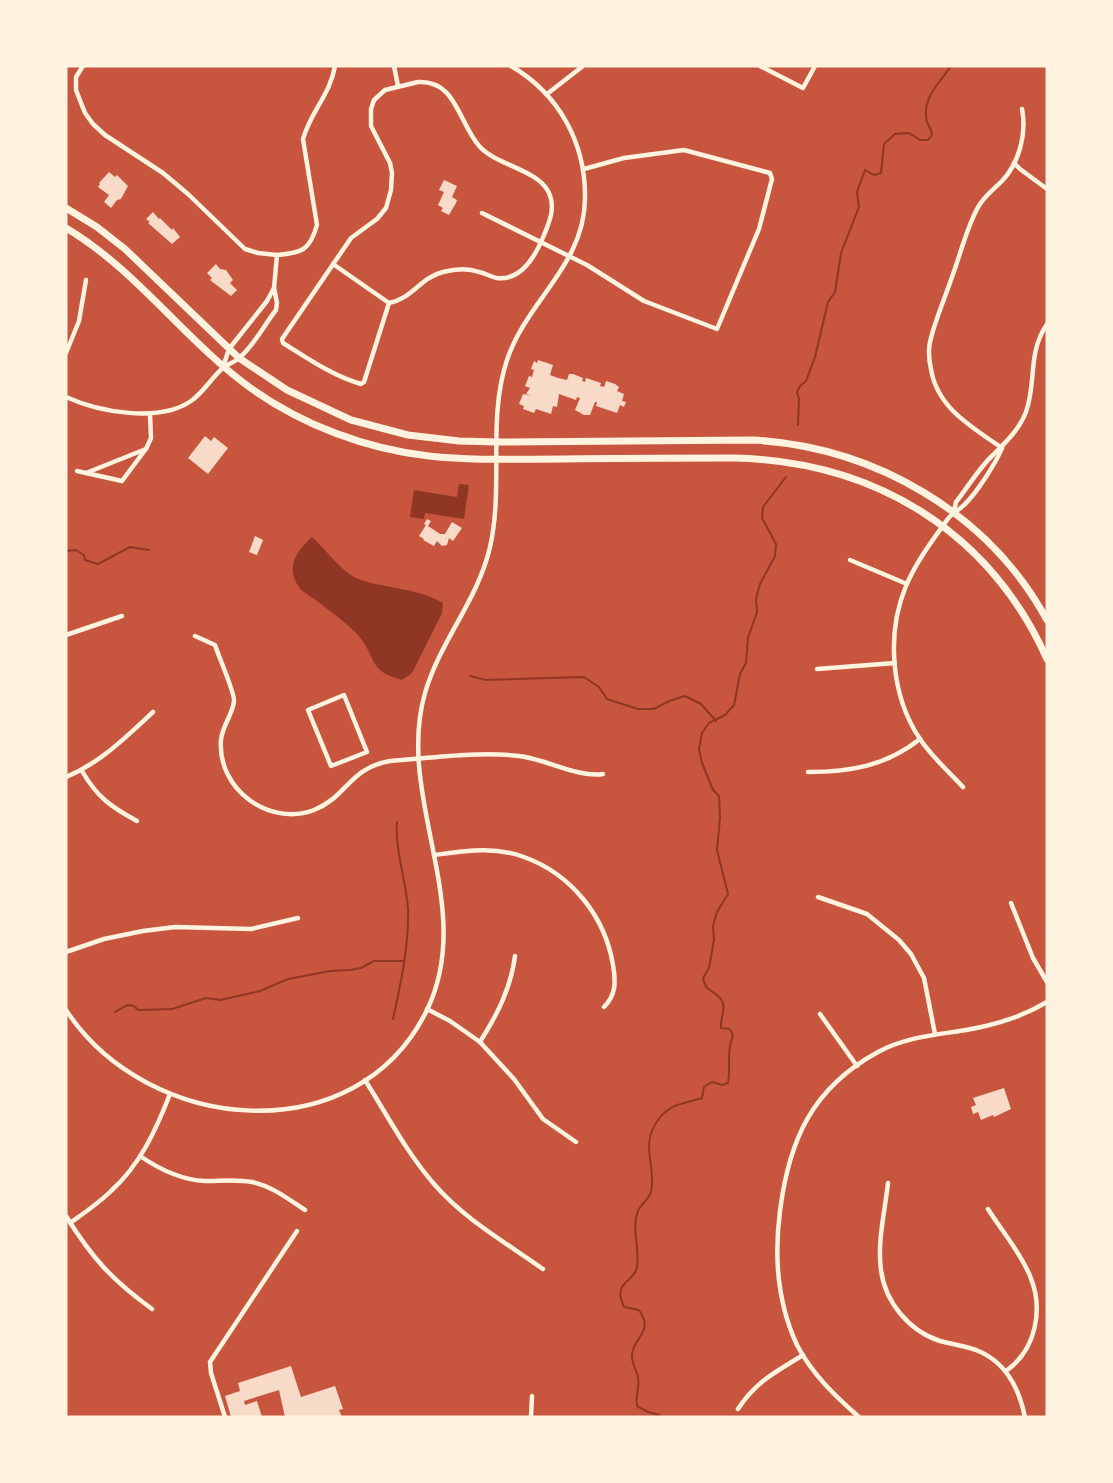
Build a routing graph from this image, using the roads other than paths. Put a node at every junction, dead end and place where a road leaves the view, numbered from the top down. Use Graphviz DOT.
graph roads {
  1 [pos="82,66"];
  2 [pos="335,66"];
  3 [pos="394,66"];
  4 [pos="512,66"];
  5 [pos="583,66"];
  6 [pos="760,66"];
  7 [pos="815,66"];
  8 [pos="398,86"];
  9 [pos="547,93"];
  10 [pos="1022,109"];
  11 [pos="1014,163"];
  12 [pos="584,169"];
  13 [pos="1047,189"];
  14 [pos="66,208"];
  15 [pos="482,213"];
  16 [pos="66,228"];
  17 [pos="541,242"];
  18 [pos="277,255"];
  19 [pos="570,257"];
  20 [pos="333,264"];
  21 [pos="86,280"];
  22 [pos="274,288"];
  23 [pos="389,303"];
  24 [pos="1047,324"];
  25 [pos="229,349"];
  26 [pos="66,353"];
  27 [pos="239,358"];
  28 [pos="224,368"];
  29 [pos="66,398"];
  30 [pos="150,414"];
  31 [pos="497,442"];
  32 [pos="1002,448"];
  33 [pos="146,449"];
  34 [pos="496,459"];
  35 [pos="76,471"];
  36 [pos="86,473"];
  37 [pos="954,512"];
  38 [pos="943,526"];
  39 [pos="850,560"];
  40 [pos="907,584"];
  41 [pos="122,616"];
  42 [pos="1047,620"];
  43 [pos="66,635"];
  44 [pos="195,636"];
  45 [pos="1047,659"];
  46 [pos="895,663"];
  47 [pos="817,669"];
  48 [pos="153,712"];
  49 [pos="920,739"];
  50 [pos="367,752"];
  51 [pos="418,759"];
  52 [pos="372,766"];
  53 [pos="81,771"];
  54 [pos="808,772"];
  55 [pos="603,774"];
  56 [pos="66,777"];
  57 [pos="963,787"];
  58 [pos="137,821"];
  59 [pos="434,855"];
  60 [pos="819,897"];
  61 [pos="1011,903"];
  62 [pos="298,918"];
  63 [pos="66,952"];
  64 [pos="515,956"];
  65 [pos="1047,982"];
  66 [pos="1047,1002"];
  67 [pos="604,1007"];
  68 [pos="427,1009"];
  69 [pos="66,1010"];
  70 [pos="820,1014"];
  71 [pos="935,1034"];
  72 [pos="480,1042"];
  73 [pos="857,1066"];
  74 [pos="365,1080"];
  75 [pos="170,1095"];
  76 [pos="576,1142"];
  77 [pos="140,1156"];
  78 [pos="888,1183"];
  79 [pos="988,1209"];
  80 [pos="305,1210"];
  81 [pos="66,1216"];
  82 [pos="70,1223"];
  83 [pos="297,1230"];
  84 [pos="543,1269"];
  85 [pos="152,1309"];
  86 [pos="803,1355"];
  87 [pos="1006,1371"];
  88 [pos="532,1396"];
  89 [pos="738,1409"];
  90 [pos="225,1417"];
  91 [pos="531,1417"];
  92 [pos="859,1417"];
  93 [pos="1025,1417"];
  1 -- 18 [label="street"];
  2 -- 18 [label="street"];
  3 -- 8 [label="street"];
  4 -- 9 [label="street"];
  5 -- 9 [label="street"];
  6 -- 7 [label="street"];
  8 -- 17 [label="street"];
  8 -- 20 [label="street"];
  9 -- 12 [label="street"];
  10 -- 11 [label="street"];
  11 -- 13 [label="street"];
  11 -- 32 [label="street"];
  12 -- 19 [label="street"];
  12 -- 19 [label="street"];
  14 -- 25 [label="main road"];
  15 -- 17 [label="street"];
  16 -- 28 [label="main road"];
  17 -- 19 [label="street"];
  17 -- 23 [label="street"];
  18 -- 22 [label="street"];
  19 -- 31 [label="street"];
  20 -- 23 [label="street"];
  20 -- 23 [label="street"];
  21 -- 26 [label="street"];
  22 -- 25 [label="street"];
  22 -- 27 [label="street"];
  24 -- 32 [label="street"];
  25 -- 27 [label="main road"];
  25 -- 28 [label="street"];
  27 -- 28 [label="street"];
  27 -- 31 [label="main road"];
  28 -- 30 [label="street"];
  28 -- 34 [label="main road"];
  29 -- 30 [label="street"];
  30 -- 33 [label="street"];
  31 -- 34 [label="street"];
  31 -- 37 [label="main road"];
  32 -- 37 [label="street"];
  33 -- 36 [label="street"];
  33 -- 36 [label="street"];
  34 -- 38 [label="main road"];
  34 -- 51 [label="street"];
  35 -- 36 [label="street"];
  37 -- 38 [label="street"];
  37 -- 42 [label="main road"];
  38 -- 40 [label="street"];
  38 -- 45 [label="main road"];
  39 -- 40 [label="street"];
  40 -- 46 [label="street"];
  41 -- 43 [label="street"];
  44 -- 52 [label="street"];
  46 -- 47 [label="street"];
  46 -- 49 [label="street"];
  48 -- 53 [label="street"];
  49 -- 54 [label="street"];
  49 -- 57 [label="street"];
  50 -- 50 [label="street"];
  50 -- 52 [label="street"];
  51 -- 52 [label="street"];
  51 -- 55 [label="street"];
  51 -- 59 [label="street"];
  53 -- 56 [label="street"];
  53 -- 58 [label="street"];
  59 -- 67 [label="street"];
  59 -- 68 [label="street"];
  60 -- 71 [label="street"];
  61 -- 65 [label="street"];
  62 -- 63 [label="street"];
  64 -- 72 [label="street"];
  66 -- 71 [label="street"];
  68 -- 72 [label="street"];
  68 -- 74 [label="street"];
  69 -- 75 [label="street"];
  70 -- 73 [label="street"];
  71 -- 73 [label="street"];
  72 -- 76 [label="street"];
  73 -- 86 [label="street"];
  74 -- 75 [label="street"];
  74 -- 84 [label="street"];
  75 -- 77 [label="street"];
  77 -- 80 [label="street"];
  77 -- 82 [label="street"];
  78 -- 87 [label="street"];
  79 -- 87 [label="street"];
  81 -- 82 [label="street"];
  82 -- 85 [label="street"];
  83 -- 90 [label="street"];
  86 -- 89 [label="street"];
  86 -- 92 [label="street"];
  87 -- 93 [label="street"];
  88 -- 91 [label="street"];
}
